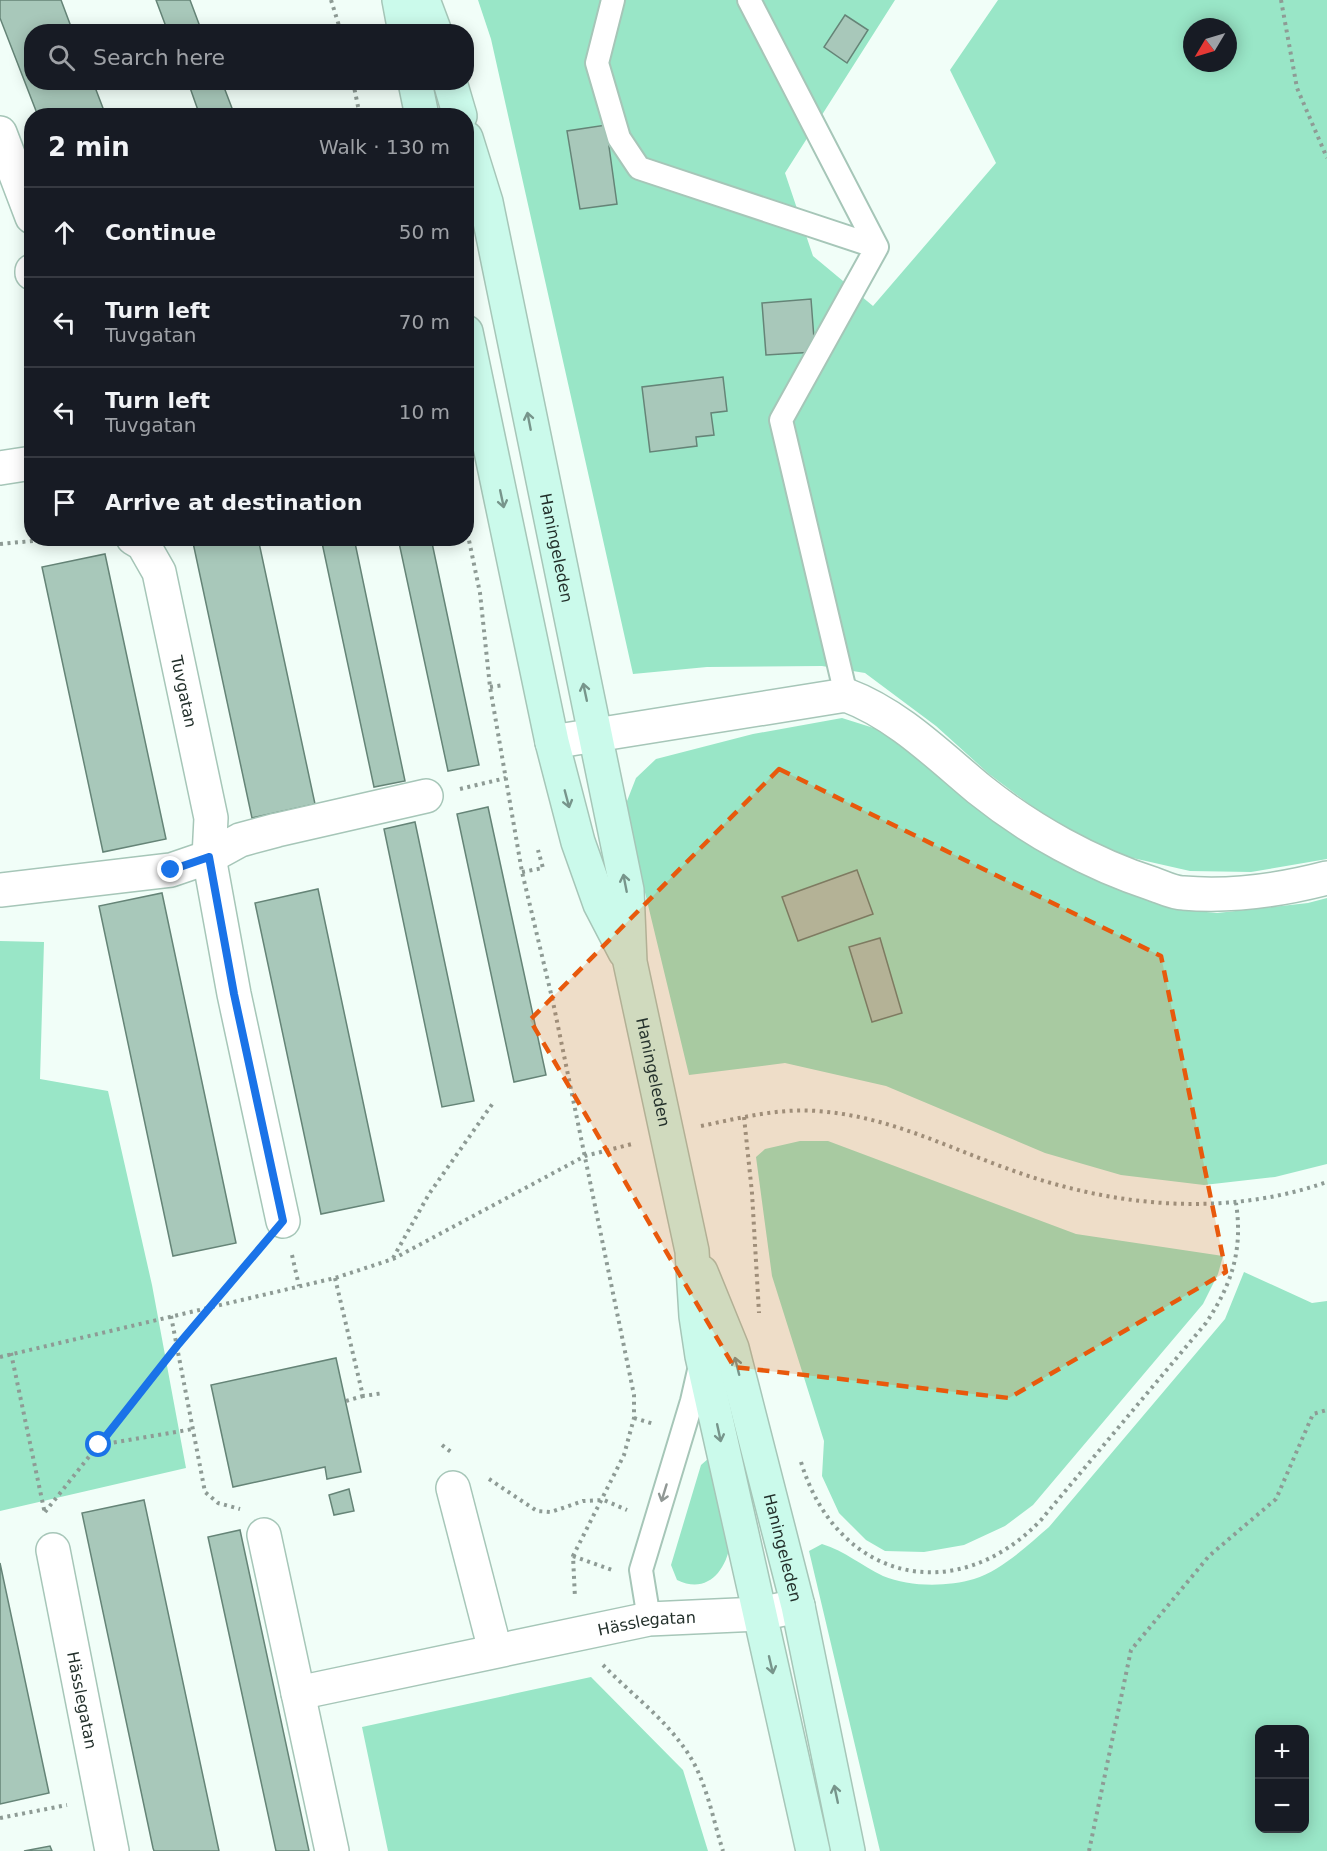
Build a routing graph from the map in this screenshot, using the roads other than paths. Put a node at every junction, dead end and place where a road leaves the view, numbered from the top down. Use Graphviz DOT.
graph roads {
  1 [pos="399,0"];
  2 [pos="423,0"];
  3 [pos="613,0"];
  4 [pos="749,0"];
  5 [pos="404,24"];
  6 [pos="432,24"];
  7 [pos="417,90"];
  8 [pos="452,90"];
  9 [pos="420,108"];
  10 [pos="458,108"];
  11 [pos="0,133"];
  12 [pos="24,195"];
  13 [pos="476,205"];
  14 [pos="877,247"];
  15 [pos="474,370"];
  16 [pos="24,464"];
  17 [pos="0,468"];
  18 [pos="144,546"];
  19 [pos="846,695"];
  20 [pos="594,735"];
  21 [pos="552,742"];
  22 [pos="426,796"];
  23 [pos="209,857"];
  24 [pos="1327,878"];
  25 [pos="0,890"];
  26 [pos="630,962"];
  27 [pos="283,1221"];
  28 [pos="692,1251"];
  29 [pos="702,1356"];
  30 [pos="457,1473"];
  31 [pos="264,1535"];
  32 [pos="53,1550"];
  33 [pos="798,1606"];
  34 [pos="759,1614"];
  35 [pos="649,1619"];
  36 [pos="495,1650"];
  37 [pos="298,1693"];
  38 [pos="112,1851"];
  39 [pos="332,1851"];
  40 [pos="813,1851"];
  41 [pos="848,1851"];
  1 -- 5 [label="main road"];
  2 -- 6 [label="main road"];
  3 -- 14 [label="lane"];
  4 -- 14 [label="lane"];
  7 -- 9 [label="main road"];
  8 -- 10 [label="main road"];
  11 -- 12 [label="street"];
  20 -- 13 [label="main road, Haningeleden, one-way"];
  14 -- 19 [label="lane"];
  15 -- 21 [label="main road, Haningeleden, one-way"];
  16 -- 17 [label="street"];
  18 -- 23 [label="street, Tuvgatan"];
  19 -- 20 [label="street"];
  19 -- 24 [label="street"];
  20 -- 21 [label="street"];
  26 -- 20 [label="main road, Haningeleden, one-way"];
  21 -- 26 [label="main road, Haningeleden, one-way"];
  22 -- 23 [label="street"];
  23 -- 25 [label="street"];
  23 -- 27 [label="street, Tuvgatan"];
  26 -- 28 [label="main road, Haningeleden"];
  28 -- 29 [label="main road, Haningeleden"];
  33 -- 28 [label="main road, Haningeleden, one-way"];
  29 -- 34 [label="main road, Haningeleden, one-way"];
  29 -- 35 [label="lane, one-way"];
  30 -- 36 [label="street"];
  31 -- 37 [label="street"];
  32 -- 38 [label="street, Hässlegatan"];
  33 -- 34 [label="street, Hässlegatan"];
  41 -- 33 [label="main road, Haningeleden, one-way"];
  34 -- 35 [label="street, Hässlegatan"];
  34 -- 40 [label="main road, Haningeleden, one-way"];
  35 -- 36 [label="street, Hässlegatan"];
  36 -- 37 [label="street, Hässlegatan"];
  37 -- 39 [label="street"];
}
